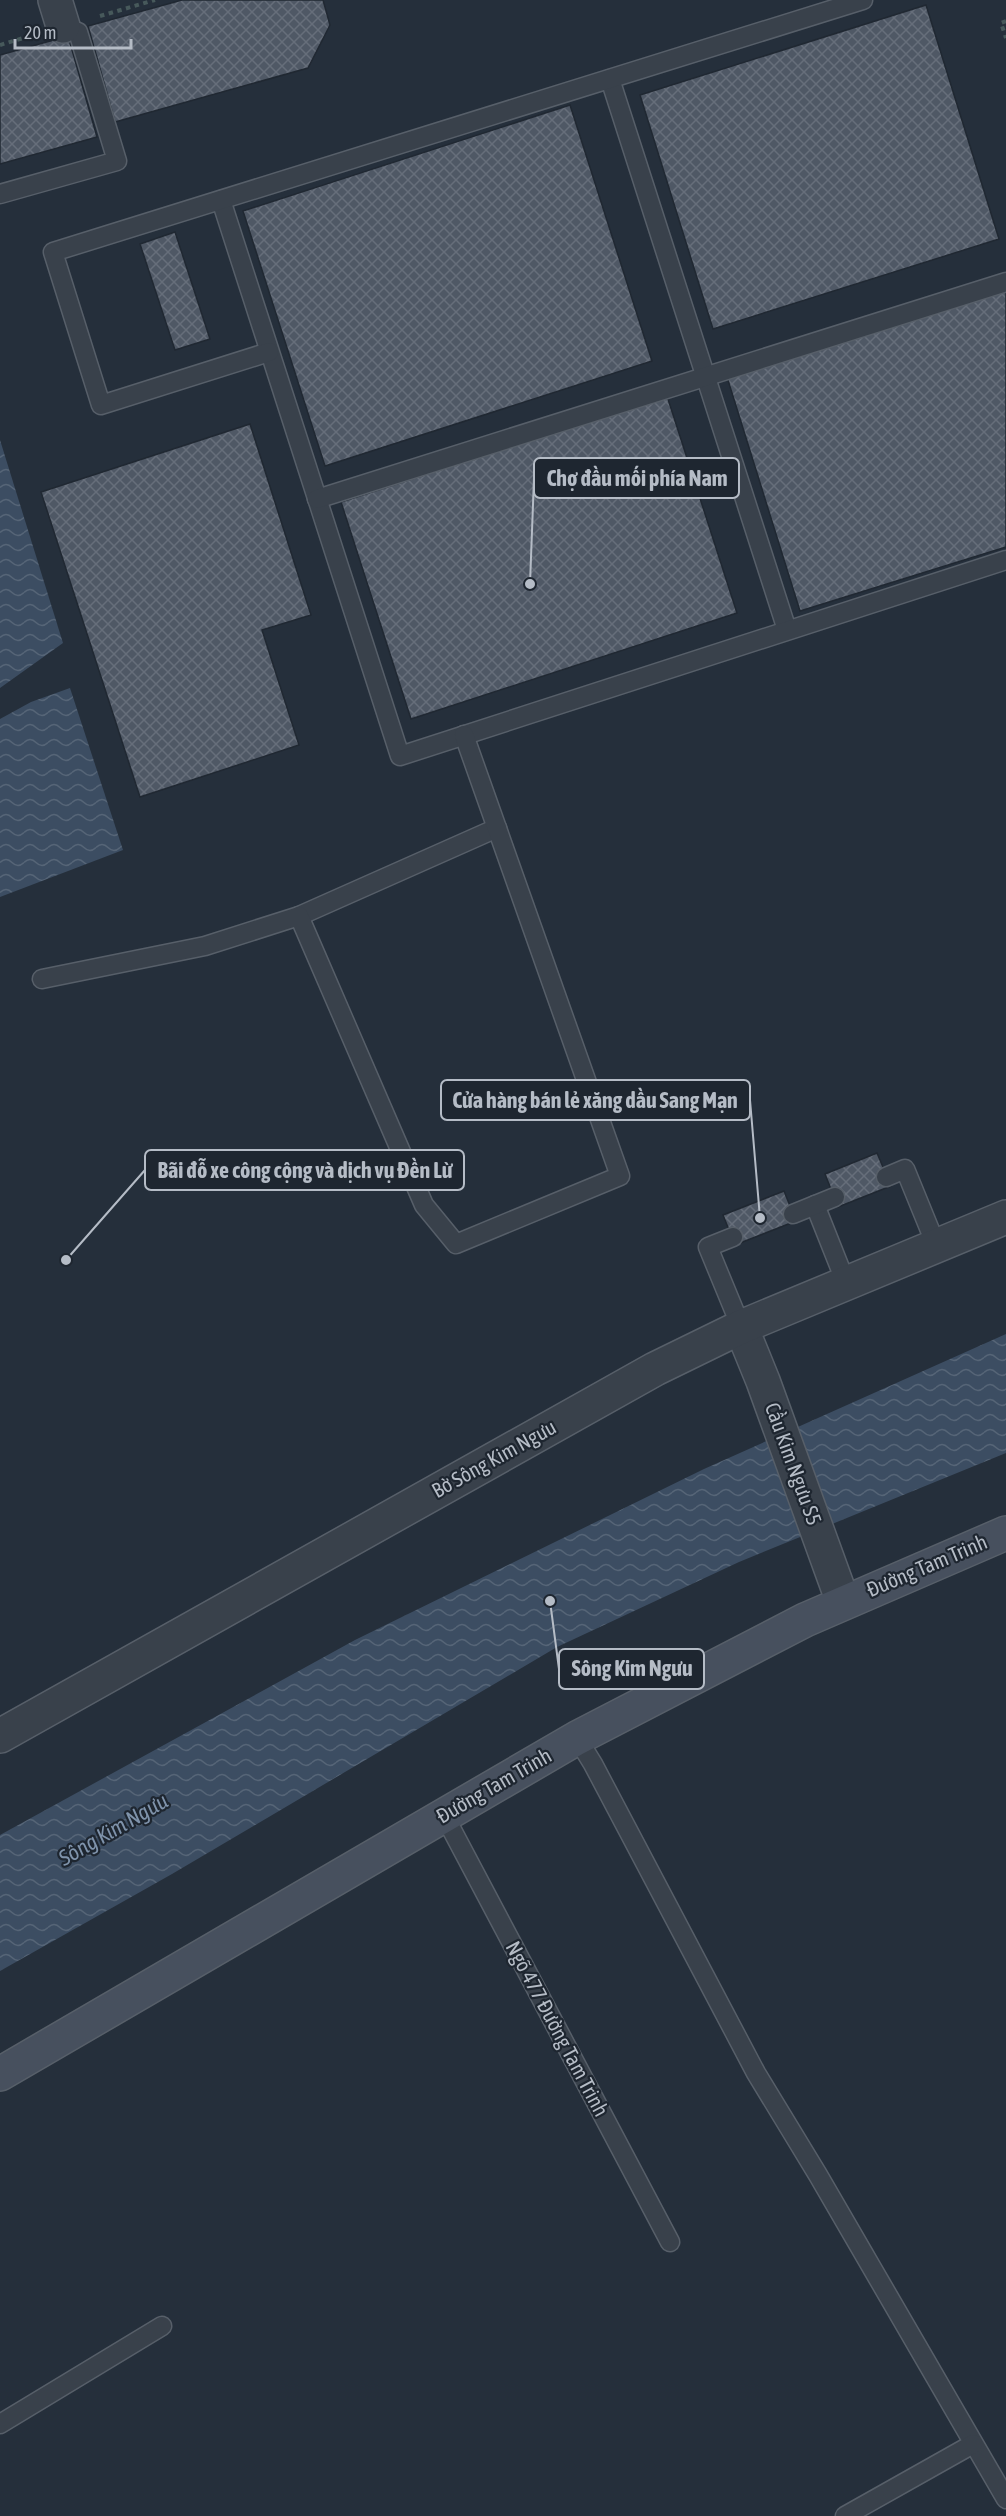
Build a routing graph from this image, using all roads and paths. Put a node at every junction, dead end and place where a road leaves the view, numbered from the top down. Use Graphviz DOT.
graph roads {
  1 [pos="863,0"];
  2 [pos="59,13"];
  3 [pos="1003,22"];
  4 [pos="1006,38"];
  5 [pos="610,79"];
  6 [pos="0,194"];
  7 [pos="220,200"];
  8 [pos="1006,282"];
  9 [pos="269,352"];
  10 [pos="706,376"];
  11 [pos="317,499"];
  12 [pos="1006,560"];
  13 [pos="787,630"];
  14 [pos="464,735"];
  15 [pos="497,828"];
  16 [pos="299,916"];
  17 [pos="42,980"];
  18 [pos="886,1177"];
  19 [pos="835,1197"];
  20 [pos="815,1205"];
  21 [pos="793,1214"];
  22 [pos="1006,1217"];
  23 [pos="733,1237"];
  24 [pos="936,1245"];
  25 [pos="846,1283"];
  26 [pos="741,1326"];
  27 [pos="1006,1533"];
  28 [pos="843,1602"];
  29 [pos="0,1736"];
  30 [pos="577,1738"];
  31 [pos="444,1815"];
  32 [pos="0,2074"];
  33 [pos="670,2242"];
  34 [pos="162,2326"];
  35 [pos="0,2424"];
  36 [pos="973,2444"];
  37 [pos="1006,2499"];
  38 [pos="845,2516"];
  1 -- 5 [label="lane"];
  2 -- 6 [label="lane"];
  3 -- 4 [label="path"];
  5 -- 7 [label="lane"];
  5 -- 10 [label="lane"];
  7 -- 9 [label="lane"];
  7 -- 9 [label="lane"];
  8 -- 10 [label="lane"];
  9 -- 11 [label="lane"];
  10 -- 11 [label="lane"];
  10 -- 13 [label="lane"];
  11 -- 14 [label="lane"];
  12 -- 13 [label="lane"];
  13 -- 14 [label="lane"];
  14 -- 15 [label="lane"];
  15 -- 16 [label="lane"];
  15 -- 16 [label="lane"];
  16 -- 17 [label="lane"];
  18 -- 24 [label="lane"];
  19 -- 20 [label="lane"];
  20 -- 21 [label="lane"];
  20 -- 25 [label="lane"];
  22 -- 24 [label="street, Bờ Sông Kim Ngưu"];
  23 -- 26 [label="lane"];
  24 -- 25 [label="street, Bờ Sông Kim Ngưu"];
  25 -- 26 [label="street, Bờ Sông Kim Ngưu"];
  26 -- 28 [label="street, Cầu Kim Ngưu S5"];
  26 -- 29 [label="street, Bờ Sông Kim Ngưu"];
  27 -- 28 [label="main road, Đường Tam Trinh"];
  28 -- 30 [label="main road, Đường Tam Trinh"];
  30 -- 31 [label="main road, Đường Tam Trinh"];
  30 -- 36 [label="lane"];
  31 -- 32 [label="main road, Đường Tam Trinh"];
  31 -- 33 [label="lane, Ngõ 477 Đường Tam Trinh"];
  34 -- 35 [label="lane"];
  36 -- 37 [label="lane"];
  36 -- 38 [label="lane"];
}
